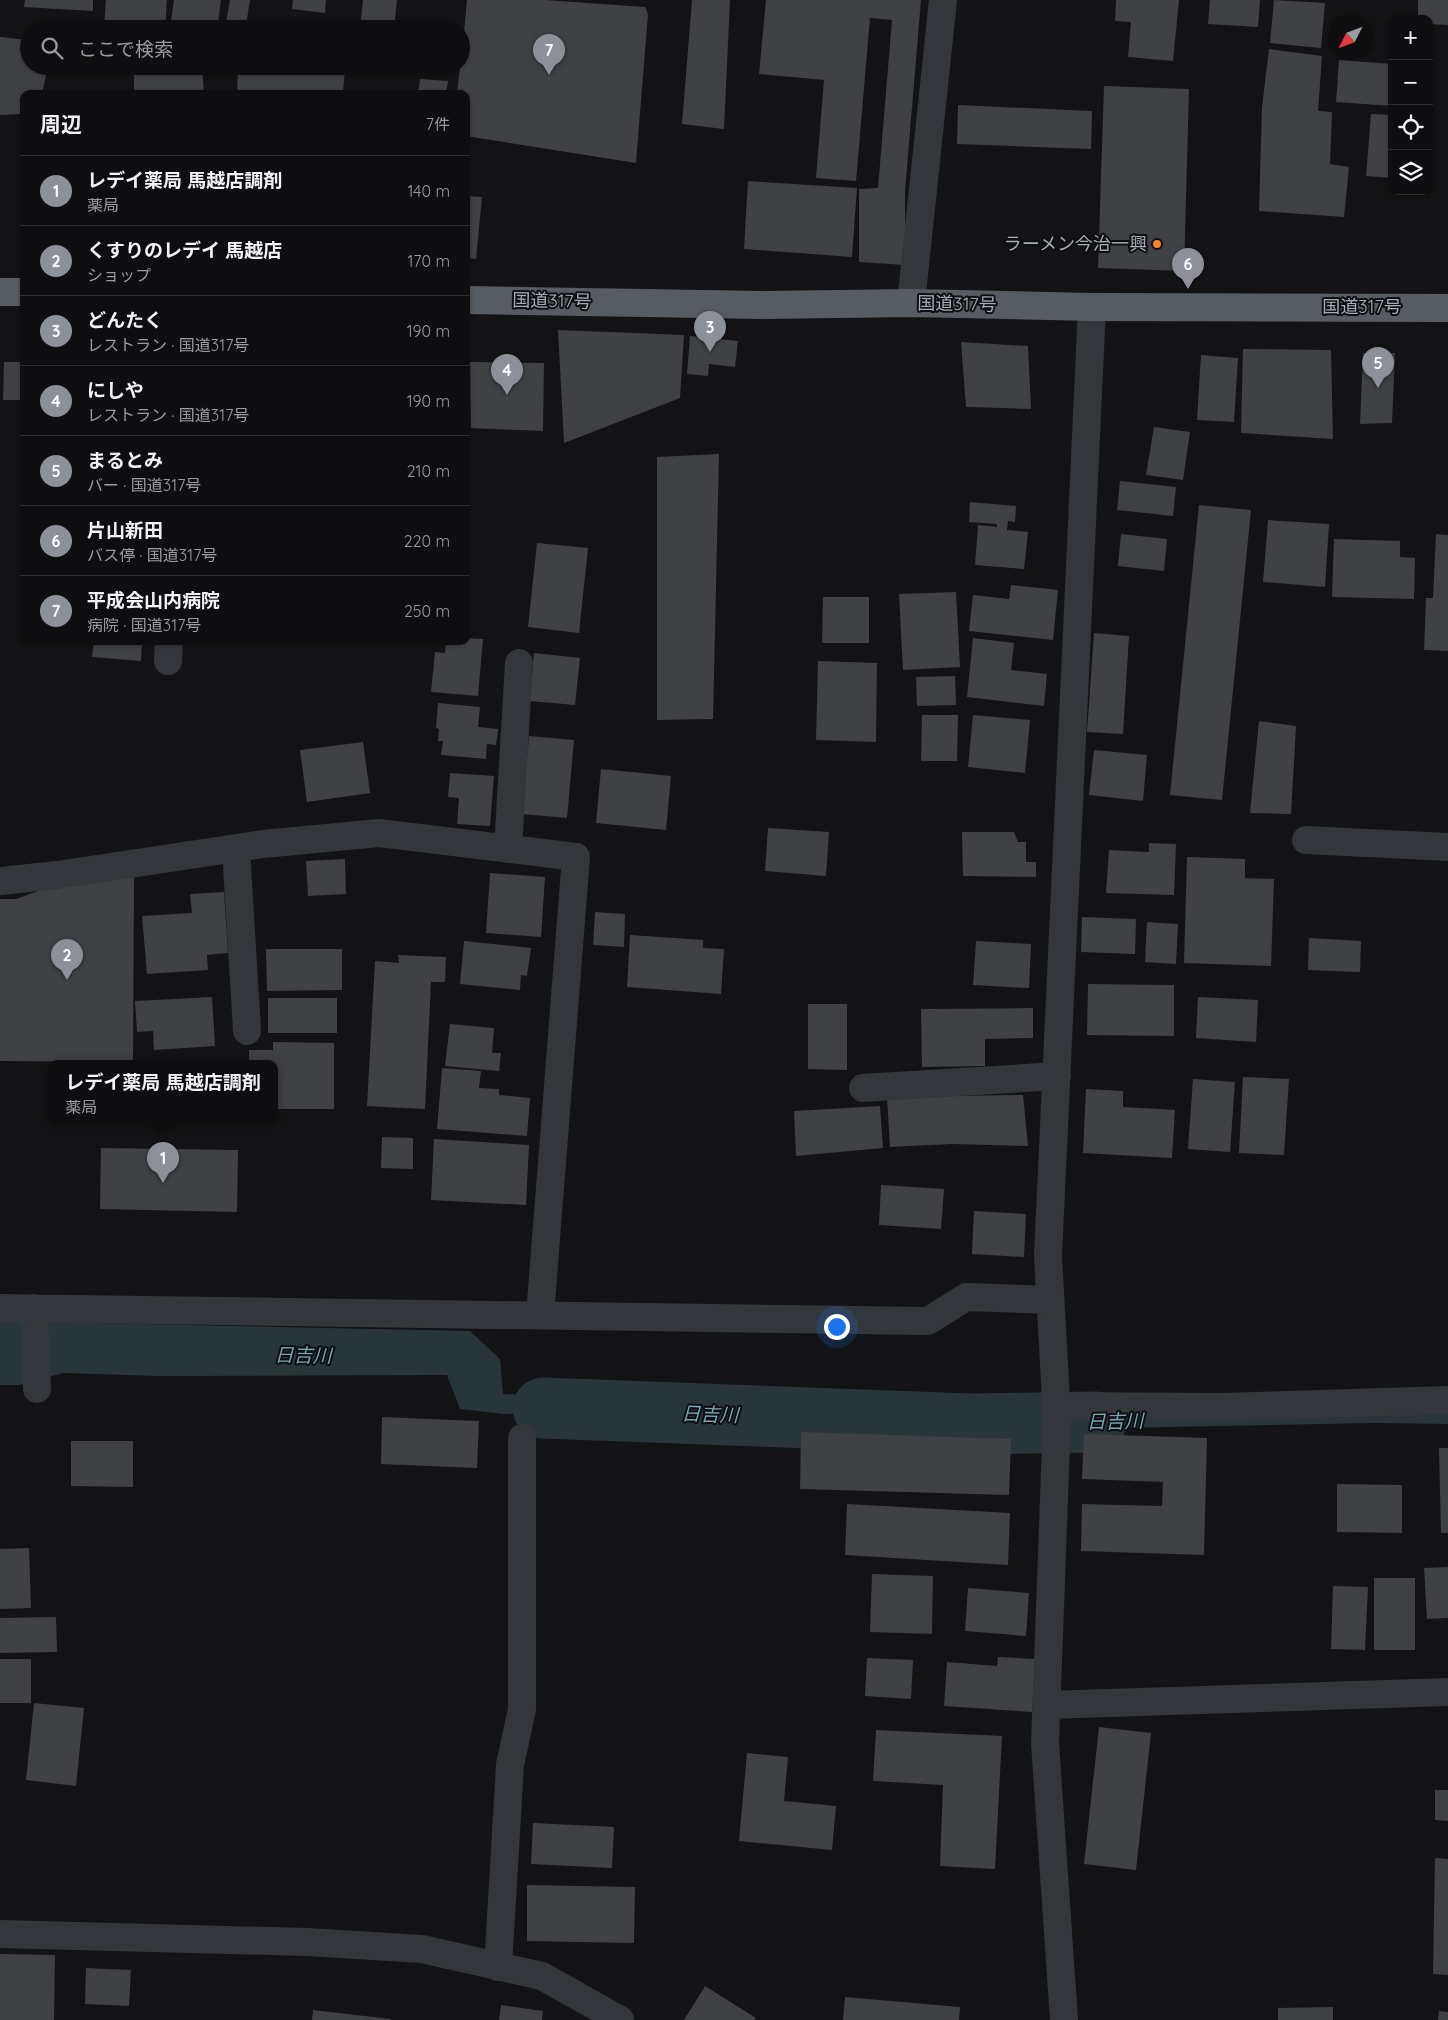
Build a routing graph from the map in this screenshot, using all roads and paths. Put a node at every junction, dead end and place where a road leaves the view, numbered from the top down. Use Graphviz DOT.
graph roads {
  1 [pos="943,0"];
  2 [pos="0,292"];
  3 [pos="20,292"];
  4 [pos="470,300"];
  5 [pos="911,302"];
  6 [pos="1092,307"];
  7 [pos="1448,308"];
  8 [pos="519,663"];
  9 [pos="1306,840"];
  10 [pos="1448,847"];
  11 [pos="236,848"];
  12 [pos="508,849"];
  13 [pos="0,881"];
  14 [pos="247,1032"];
  15 [pos="1057,1076"];
  16 [pos="863,1088"];
  17 [pos="1050,1300"];
  18 [pos="0,1308"];
  19 [pos="34,1310"];
  20 [pos="540,1315"];
  21 [pos="37,1389"];
  22 [pos="1448,1400"];
  23 [pos="1056,1422"];
  24 [pos="522,1438"];
  25 [pos="1448,1692"];
  26 [pos="1046,1705"];
  27 [pos="0,1934"];
  28 [pos="498,1966"];
  29 [pos="620,2020"];
  30 [pos="1064,2020"];
  1 -- 5 [label="street"];
  2 -- 3 [label="highway"];
  4 -- 5 [label="highway, 国道317号"];
  5 -- 6 [label="highway, 国道317号"];
  6 -- 7 [label="highway, 国道317号"];
  6 -- 15 [label="street"];
  8 -- 12 [label="street"];
  9 -- 10 [label="street"];
  11 -- 12 [label="street"];
  11 -- 13 [label="street"];
  11 -- 14 [label="street"];
  12 -- 20 [label="street"];
  15 -- 16 [label="street"];
  15 -- 17 [label="street"];
  17 -- 20 [label="street"];
  17 -- 23 [label="street"];
  18 -- 19 [label="street"];
  19 -- 20 [label="street"];
  19 -- 21 [label="street"];
  22 -- 23 [label="street"];
  23 -- 26 [label="street"];
  24 -- 28 [label="street"];
  25 -- 26 [label="street"];
  26 -- 30 [label="street"];
  27 -- 28 [label="street"];
  28 -- 29 [label="street"];
}
